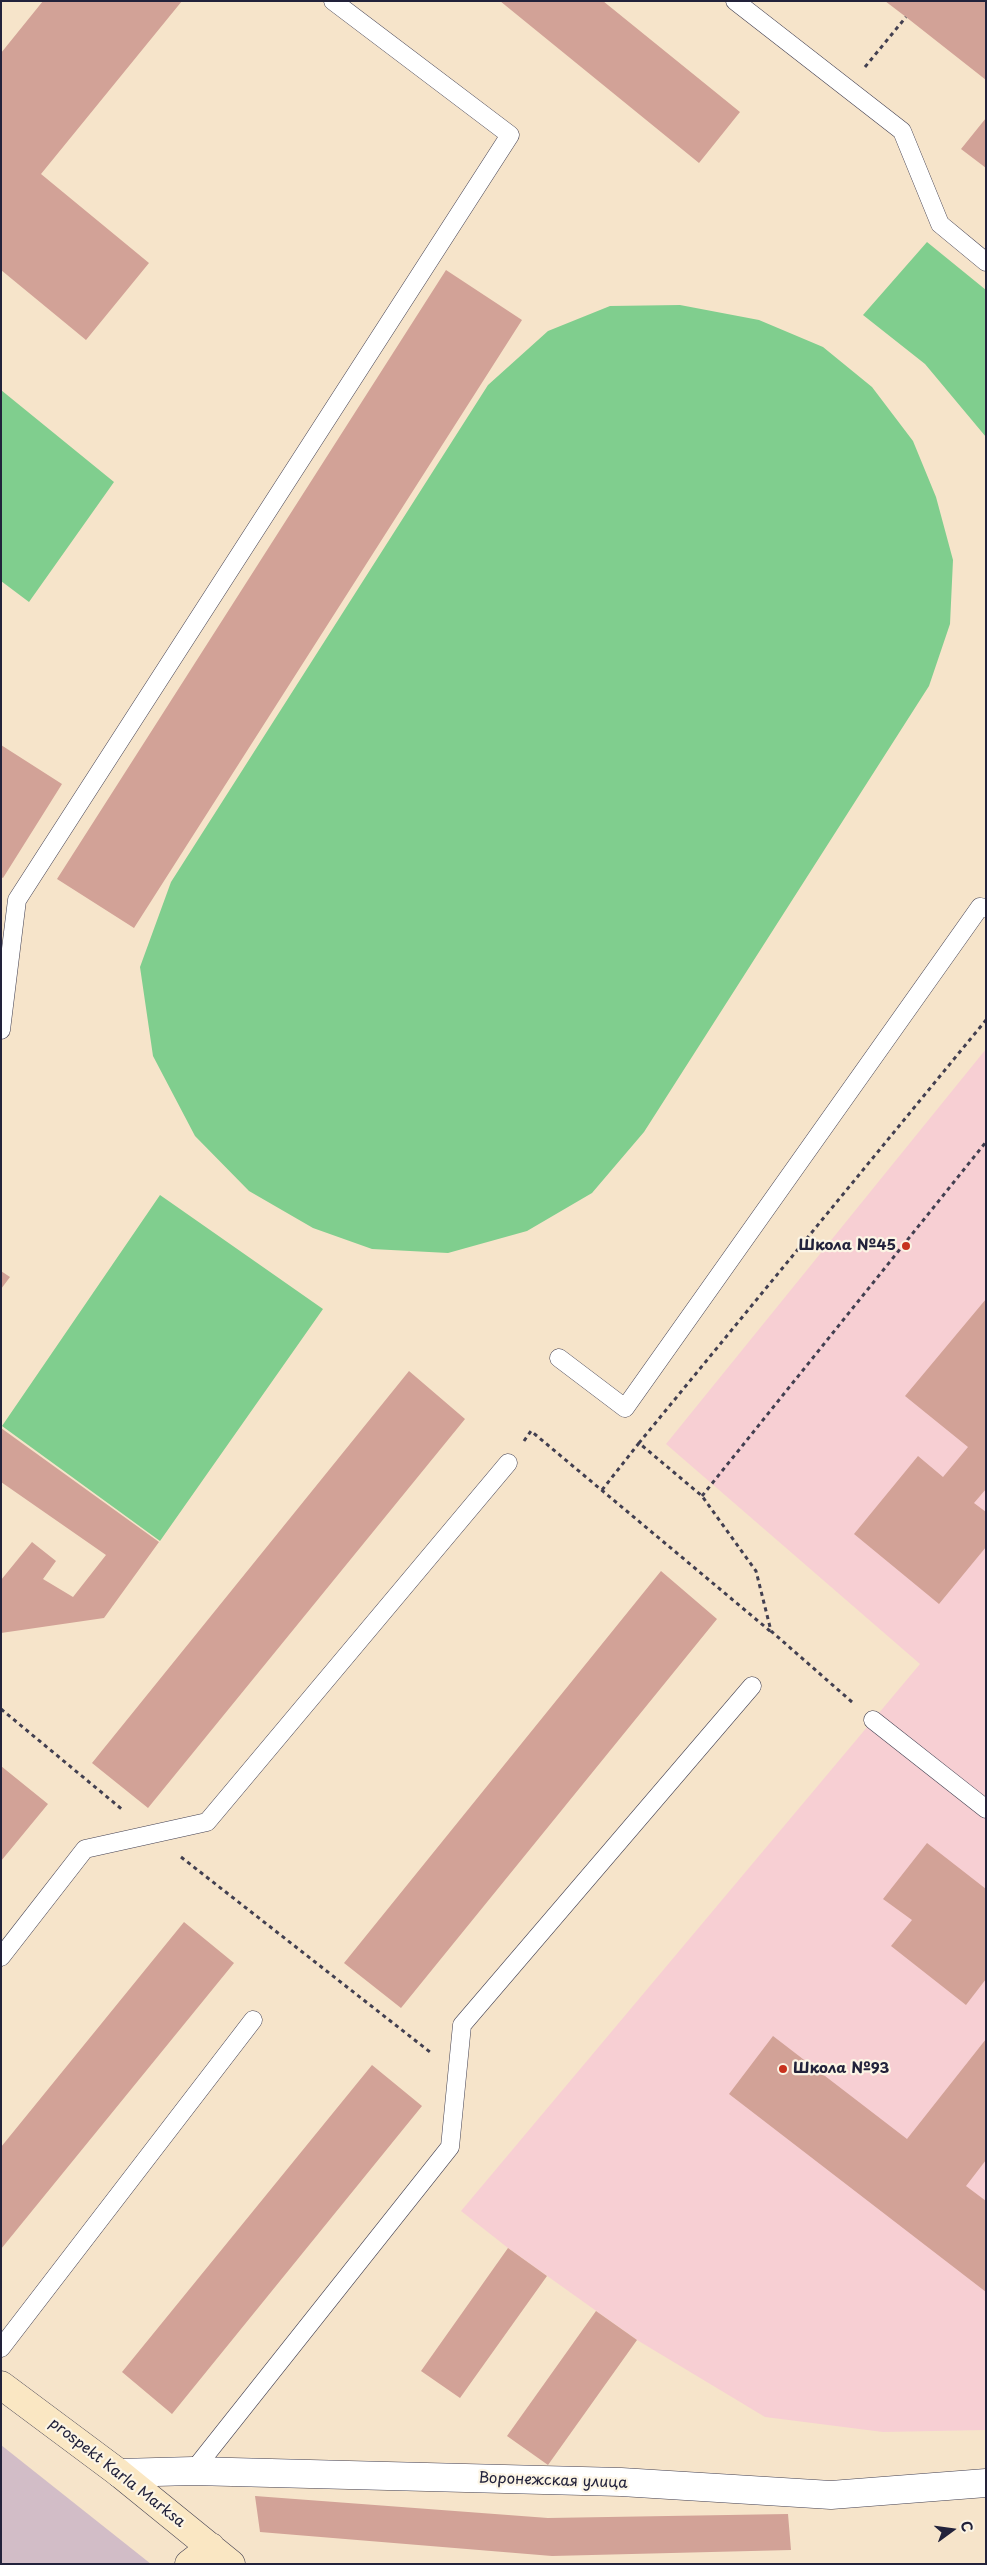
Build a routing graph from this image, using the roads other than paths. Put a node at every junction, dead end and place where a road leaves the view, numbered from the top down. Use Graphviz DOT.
graph roads {
  1 [pos="332,1"];
  2 [pos="735,1"];
  3 [pos="986,262"];
  4 [pos="986,908"];
  5 [pos="1,1030"];
  6 [pos="559,1358"];
  7 [pos="508,1463"];
  8 [pos="752,1686"];
  9 [pos="874,1720"];
  10 [pos="986,1809"];
  11 [pos="1,1957"];
  12 [pos="254,2020"];
  13 [pos="1,2348"];
  14 [pos="1,2385"];
  15 [pos="194,2471"];
  16 [pos="119,2473"];
  17 [pos="986,2483"];
  18 [pos="221,2556"];
  19 [pos="189,2564"];
  1 -- 5 [label="lane"];
  2 -- 3 [label="lane"];
  4 -- 6 [label="lane"];
  7 -- 11 [label="lane"];
  8 -- 15 [label="lane"];
  9 -- 10 [label="lane"];
  12 -- 13 [label="lane"];
  14 -- 16 [label="street, prospekt Karla Marksa"];
  15 -- 16 [label="street, Воронежская улица"];
  15 -- 17 [label="street, Воронежская улица"];
  16 -- 18 [label="street, prospekt Karla Marksa"];
  18 -- 19 [label="street"];
}
